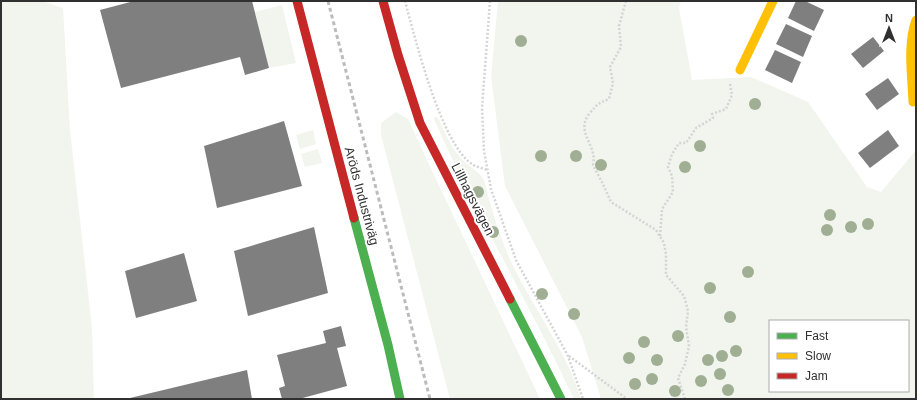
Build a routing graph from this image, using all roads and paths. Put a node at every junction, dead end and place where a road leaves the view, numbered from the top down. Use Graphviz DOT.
graph roads {
  1 [pos="297,1"];
  2 [pos="383,1"];
  3 [pos="405,1"];
  4 [pos="490,1"];
  5 [pos="626,1"];
  6 [pos="773,1"];
  7 [pos="916,20"];
  8 [pos="740,70"];
  9 [pos="913,102"];
  10 [pos="487,170"];
  11 [pos="660,237"];
  12 [pos="568,356"];
  13 [pos="400,399"];
  14 [pos="561,399"];
  15 [pos="582,399"];
  16 [pos="627,399"];
  17 [pos="685,399"];
  1 -- 13 [label="street, Aröds Industriväg"];
  2 -- 14 [label="street, Lillhagsvägen"];
  3 -- 10 [label="path"];
  4 -- 10 [label="path"];
  5 -- 11 [label="path"];
  6 -- 8 [label="street"];
  7 -- 9 [label="street"];
  8 -- 11 [label="path"];
  10 -- 12 [label="path"];
  11 -- 17 [label="path"];
  12 -- 15 [label="path"];
  12 -- 16 [label="path"];
}
